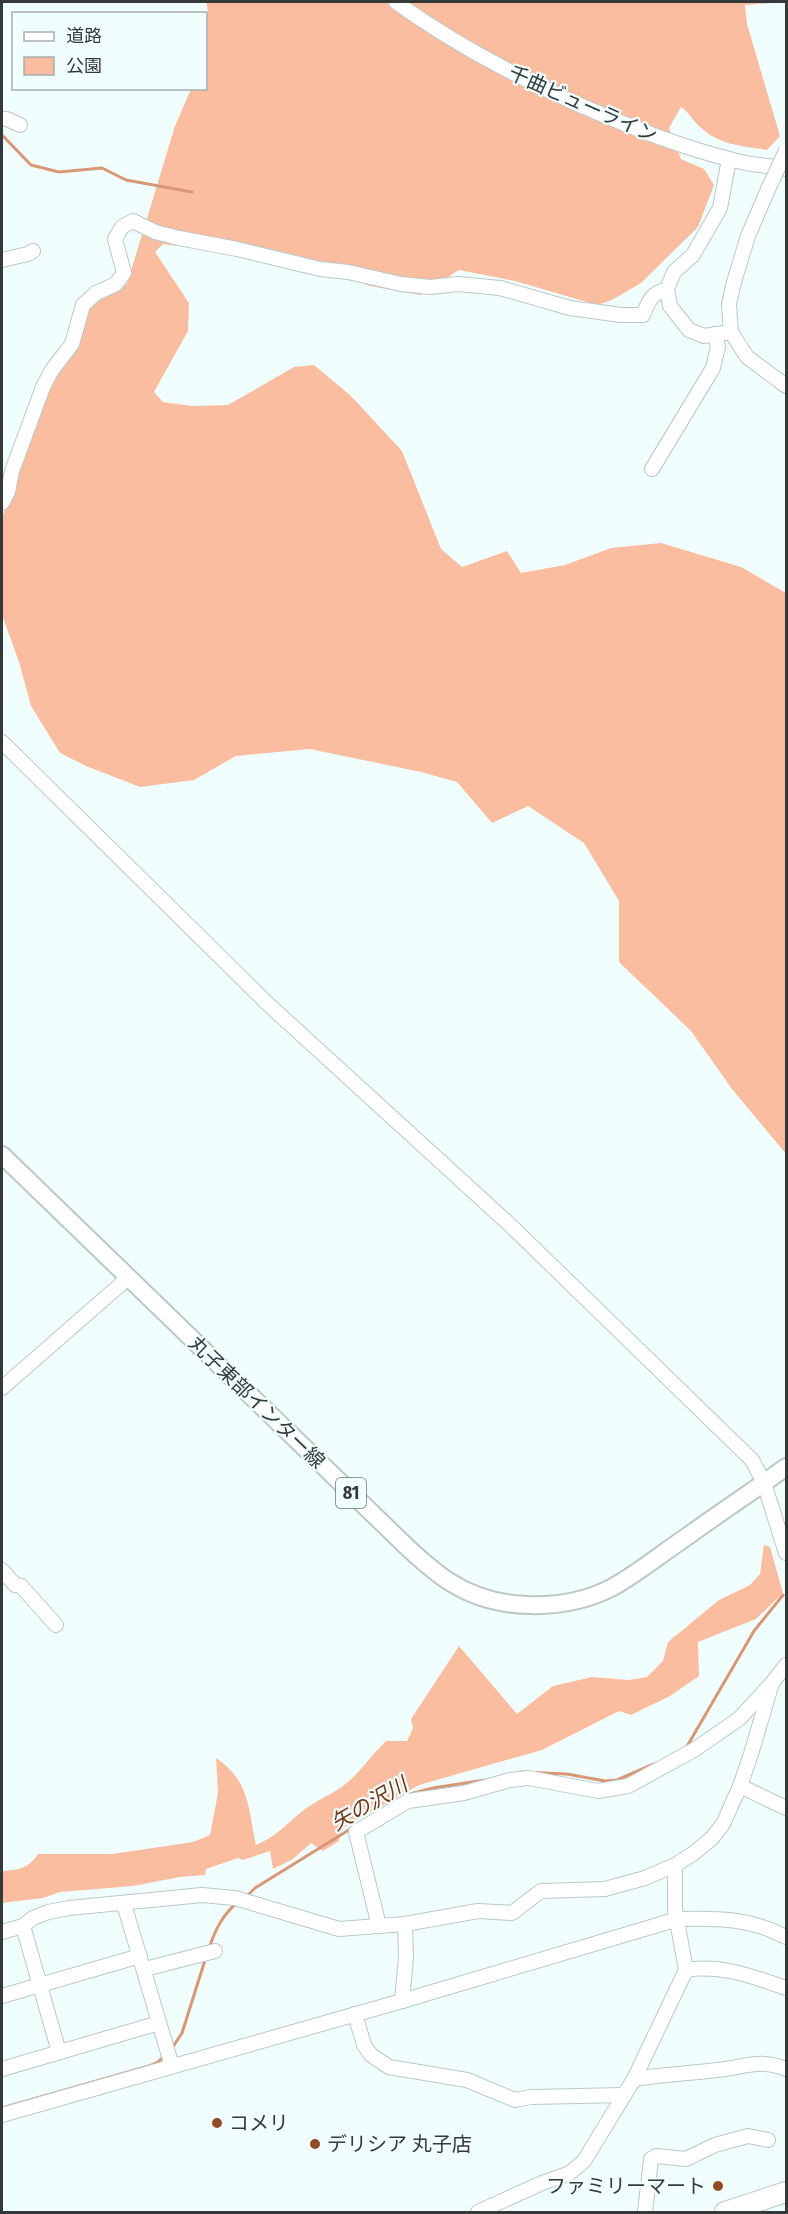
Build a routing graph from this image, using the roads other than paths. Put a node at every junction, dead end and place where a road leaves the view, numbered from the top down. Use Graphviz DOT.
graph roads {
  1 [pos="396,2"];
  2 [pos="2,119"];
  3 [pos="20,125"];
  4 [pos="786,151"];
  5 [pos="729,159"];
  6 [pos="786,169"];
  7 [pos="33,250"];
  8 [pos="2,260"];
  9 [pos="667,289"];
  10 [pos="731,332"];
  11 [pos="715,334"];
  12 [pos="786,386"];
  13 [pos="652,469"];
  14 [pos="2,503"];
  15 [pos="2,742"];
  16 [pos="2,1155"];
  17 [pos="128,1278"];
  18 [pos="2,1388"];
  19 [pos="786,1467"];
  20 [pos="764,1483"];
  21 [pos="786,1553"];
  22 [pos="2,1570"];
  23 [pos="56,1625"];
  24 [pos="786,1665"];
  25 [pos="772,1683"];
  26 [pos="740,1786"];
  27 [pos="786,1808"];
  28 [pos="675,1865"];
  29 [pos="124,1904"];
  30 [pos="678,1919"];
  31 [pos="405,1924"];
  32 [pos="23,1926"];
  33 [pos="379,1926"];
  34 [pos="2,1932"];
  35 [pos="786,1937"];
  36 [pos="210,1951"];
  37 [pos="142,1963"];
  38 [pos="686,1970"];
  39 [pos="39,1986"];
  40 [pos="786,1988"];
  41 [pos="2,1996"];
  42 [pos="402,2001"];
  43 [pos="355,2014"];
  44 [pos="159,2023"];
  45 [pos="59,2052"];
  46 [pos="170,2057"];
  47 [pos="2,2069"];
  48 [pos="786,2069"];
  49 [pos="634,2079"];
  50 [pos="624,2095"];
  51 [pos="2,2115"];
  52 [pos="768,2140"];
  53 [pos="786,2192"];
  54 [pos="478,2212"];
  55 [pos="645,2212"];
  56 [pos="725,2212"];
  1 -- 5 [label="street, 千曲ビューライン"];
  2 -- 3 [label="street"];
  4 -- 10 [label="street, bridge"];
  5 -- 6 [label="street, 千曲ビューライン"];
  5 -- 9 [label="street"];
  7 -- 8 [label="street"];
  9 -- 11 [label="street"];
  9 -- 14 [label="street"];
  10 -- 11 [label="street"];
  10 -- 12 [label="street"];
  11 -- 13 [label="street"];
  15 -- 20 [label="street"];
  16 -- 17 [label="main road, 丸子東部インター線 / 81"];
  17 -- 18 [label="street"];
  17 -- 20 [label="main road, 丸子東部インター線 / 81"];
  19 -- 20 [label="main road, 丸子東部インター線 / 81"];
  20 -- 21 [label="street"];
  22 -- 23 [label="street"];
  24 -- 25 [label="street"];
  25 -- 26 [label="street"];
  25 -- 33 [label="street"];
  26 -- 27 [label="street"];
  26 -- 28 [label="street"];
  28 -- 30 [label="street"];
  28 -- 31 [label="street"];
  29 -- 32 [label="street"];
  29 -- 33 [label="street"];
  29 -- 37 [label="street"];
  30 -- 35 [label="street"];
  30 -- 38 [label="street"];
  30 -- 42 [label="street"];
  31 -- 33 [label="street"];
  31 -- 42 [label="street"];
  32 -- 34 [label="street"];
  32 -- 39 [label="street"];
  36 -- 37 [label="street"];
  37 -- 39 [label="street"];
  37 -- 44 [label="street"];
  38 -- 40 [label="street"];
  38 -- 49 [label="street"];
  39 -- 41 [label="street"];
  39 -- 45 [label="street"];
  42 -- 43 [label="street"];
  43 -- 46 [label="street"];
  43 -- 50 [label="street"];
  44 -- 45 [label="street"];
  44 -- 46 [label="street"];
  45 -- 47 [label="street"];
  46 -- 51 [label="street"];
  48 -- 49 [label="street"];
  49 -- 50 [label="street"];
  50 -- 54 [label="street"];
  52 -- 55 [label="street"];
  53 -- 56 [label="highway"];
}
